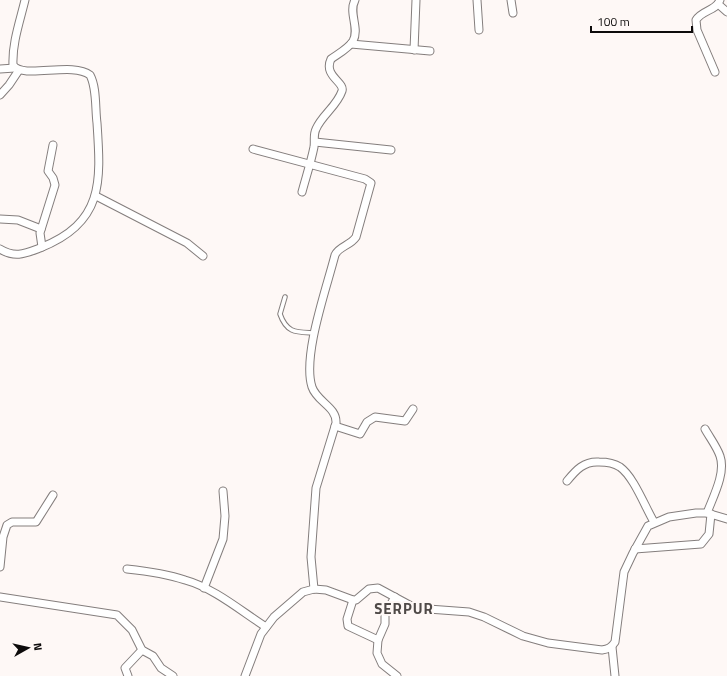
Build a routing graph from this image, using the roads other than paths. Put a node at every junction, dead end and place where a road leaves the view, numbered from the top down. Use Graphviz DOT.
graph roads {
  1 [pos="25,0"];
  2 [pos="355,0"];
  3 [pos="416,0"];
  4 [pos="478,0"];
  5 [pos="511,0"];
  6 [pos="719,2"];
  7 [pos="727,12"];
  8 [pos="512,13"];
  9 [pos="479,30"];
  10 [pos="351,44"];
  11 [pos="414,50"];
  12 [pos="430,51"];
  13 [pos="0,69"];
  14 [pos="17,69"];
  15 [pos="715,72"];
  16 [pos="0,95"];
  17 [pos="315,142"];
  18 [pos="53,145"];
  19 [pos="253,149"];
  20 [pos="391,150"];
  21 [pos="310,164"];
  22 [pos="302,192"];
  23 [pos="96,196"];
  24 [pos="0,219"];
  25 [pos="41,229"];
  26 [pos="42,247"];
  27 [pos="0,249"];
  28 [pos="203,256"];
  29 [pos="285,297"];
  30 [pos="315,334"];
  31 [pos="413,409"];
  32 [pos="335,426"];
  33 [pos="705,429"];
  34 [pos="566,481"];
  35 [pos="223,491"];
  36 [pos="54,495"];
  37 [pos="709,514"];
  38 [pos="727,519"];
  39 [pos="654,522"];
  40 [pos="2,530"];
  41 [pos="635,549"];
  42 [pos="0,568"];
  43 [pos="127,569"];
  44 [pos="204,588"];
  45 [pos="314,589"];
  46 [pos="0,597"];
  47 [pos="395,597"];
  48 [pos="353,600"];
  49 [pos="266,627"];
  50 [pos="378,640"];
  51 [pos="612,647"];
  52 [pos="142,650"];
  53 [pos="128,676"];
  54 [pos="173,676"];
  55 [pos="245,676"];
  56 [pos="397,676"];
  57 [pos="615,676"];
  1 -- 14 [label="street"];
  2 -- 10 [label="street"];
  3 -- 11 [label="street"];
  4 -- 9 [label="street"];
  5 -- 8 [label="street"];
  6 -- 7 [label="street"];
  6 -- 15 [label="street"];
  10 -- 11 [label="street"];
  10 -- 17 [label="street"];
  11 -- 12 [label="street"];
  13 -- 14 [label="street"];
  14 -- 16 [label="street"];
  14 -- 23 [label="street"];
  17 -- 20 [label="street"];
  17 -- 21 [label="street"];
  18 -- 25 [label="street"];
  19 -- 21 [label="street"];
  21 -- 22 [label="street"];
  21 -- 30 [label="street"];
  23 -- 26 [label="street"];
  23 -- 28 [label="street"];
  24 -- 25 [label="street"];
  25 -- 26 [label="street"];
  26 -- 27 [label="street"];
  29 -- 30 [label="lane"];
  30 -- 32 [label="street"];
  31 -- 32 [label="street"];
  32 -- 45 [label="street"];
  33 -- 37 [label="street"];
  34 -- 39 [label="street"];
  35 -- 44 [label="street"];
  36 -- 40 [label="street"];
  37 -- 38 [label="street"];
  37 -- 39 [label="street"];
  37 -- 41 [label="street"];
  39 -- 41 [label="street"];
  40 -- 42 [label="street"];
  41 -- 51 [label="street"];
  43 -- 44 [label="street"];
  44 -- 49 [label="street"];
  45 -- 48 [label="street"];
  45 -- 49 [label="street"];
  46 -- 52 [label="street"];
  47 -- 48 [label="street"];
  47 -- 50 [label="street"];
  47 -- 51 [label="street"];
  48 -- 50 [label="street"];
  49 -- 55 [label="street"];
  50 -- 56 [label="street"];
  51 -- 57 [label="street"];
  52 -- 53 [label="street"];
  52 -- 54 [label="street"];
}
